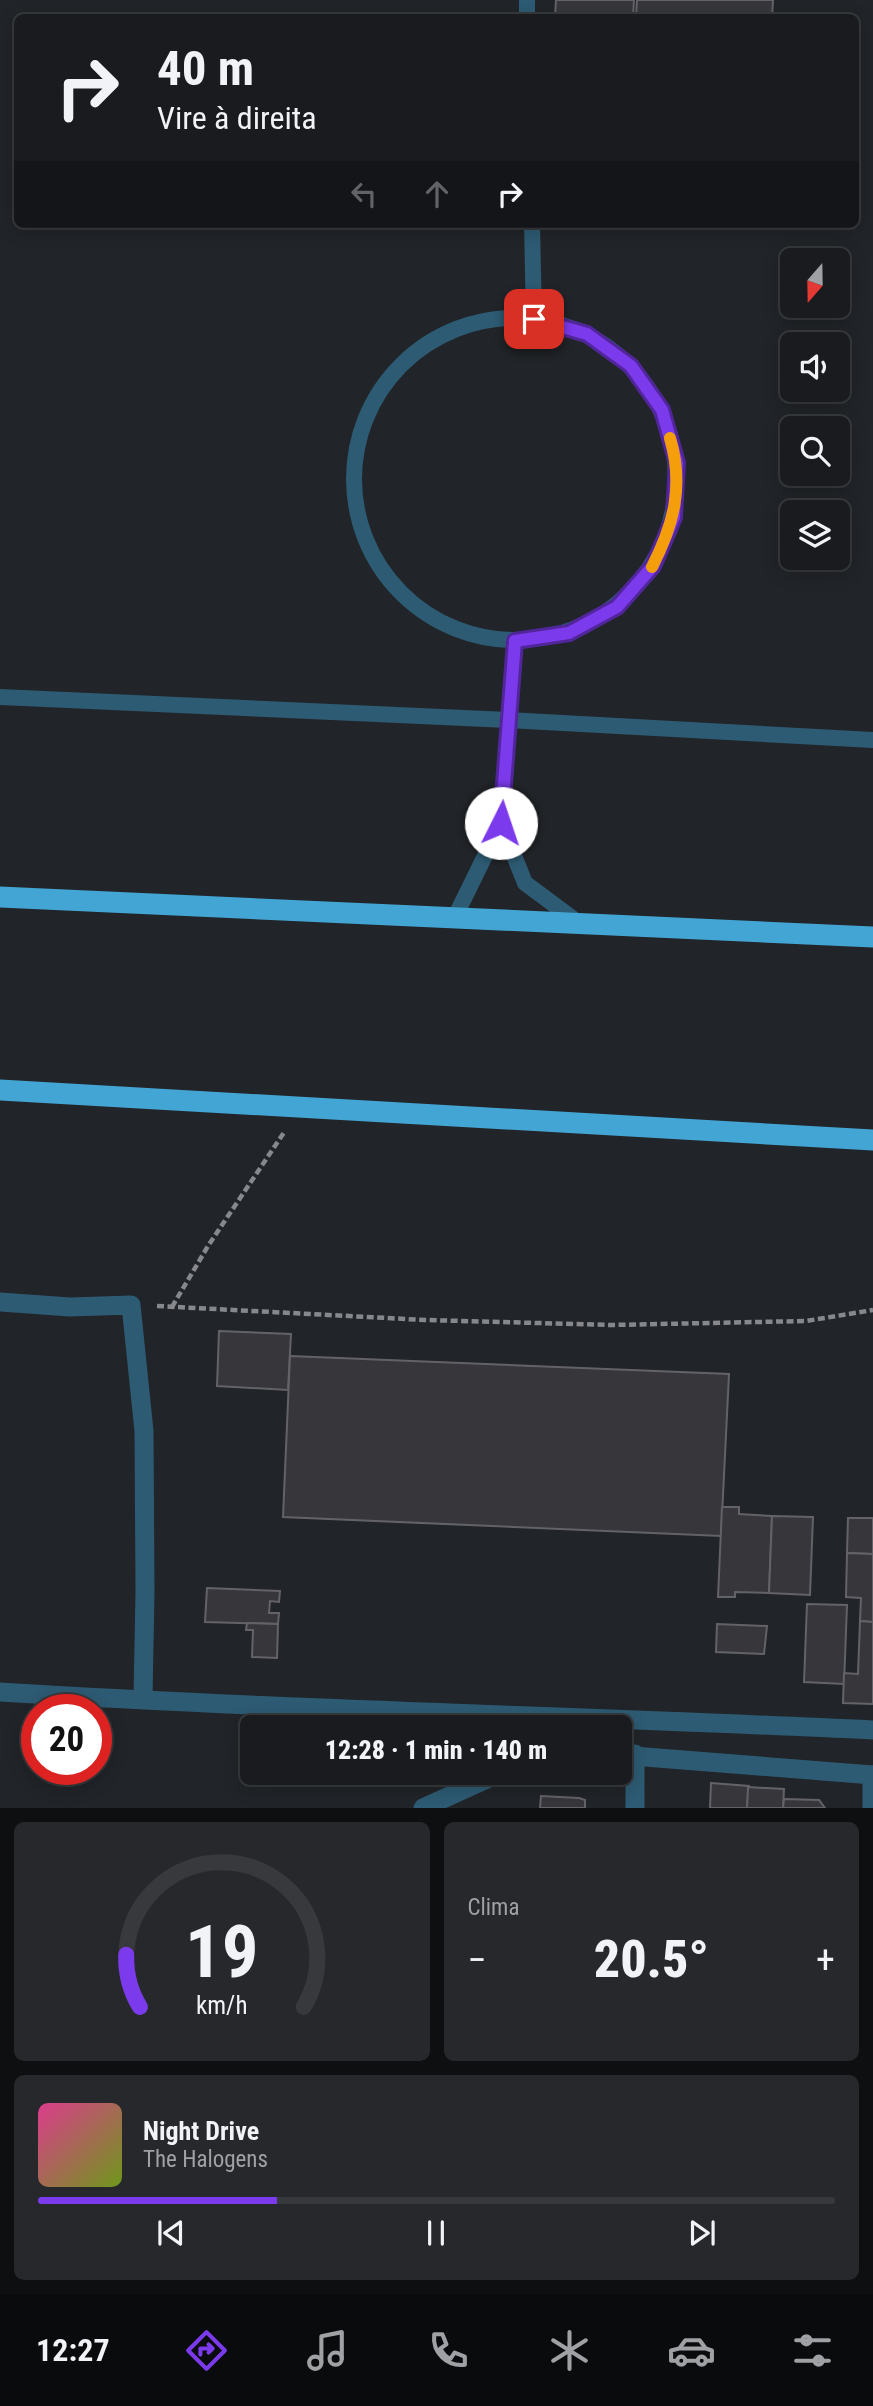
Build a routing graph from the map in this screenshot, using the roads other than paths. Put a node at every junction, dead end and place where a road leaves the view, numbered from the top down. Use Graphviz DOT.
graph roads {
  1 [pos="532,228"];
  2 [pos="534,319"];
  3 [pos="515,641"];
  4 [pos="0,697"];
  5 [pos="508,720"];
  6 [pos="873,740"];
  7 [pos="501,823"];
  8 [pos="0,897"];
  9 [pos="455,917"];
  10 [pos="580,924"];
  11 [pos="873,937"];
  12 [pos="0,1090"];
  13 [pos="873,1140"];
  14 [pos="0,1302"];
  15 [pos="0,1692"];
  16 [pos="142,1698"];
  17 [pos="873,1730"];
  18 [pos="632,1754"];
  19 [pos="873,1774"];
  20 [pos="474,1785"];
  21 [pos="632,1785"];
  22 [pos="423,1808"];
  23 [pos="635,1808"];
  24 [pos="872,1808"];
  1 -- 2 [label="lane"];
  2 -- 3 [label="lane"];
  2 -- 3 [label="lane"];
  3 -- 5 [label="lane"];
  4 -- 5 [label="lane"];
  5 -- 6 [label="lane"];
  5 -- 7 [label="lane"];
  7 -- 9 [label="lane"];
  7 -- 10 [label="lane"];
  8 -- 9 [label="highway"];
  9 -- 10 [label="highway"];
  10 -- 11 [label="highway"];
  12 -- 13 [label="highway"];
  14 -- 16 [label="street"];
  15 -- 16 [label="street"];
  16 -- 17 [label="street"];
  18 -- 19 [label="street"];
  19 -- 24 [label="street"];
  20 -- 22 [label="street"];
  21 -- 23 [label="street"];
}
